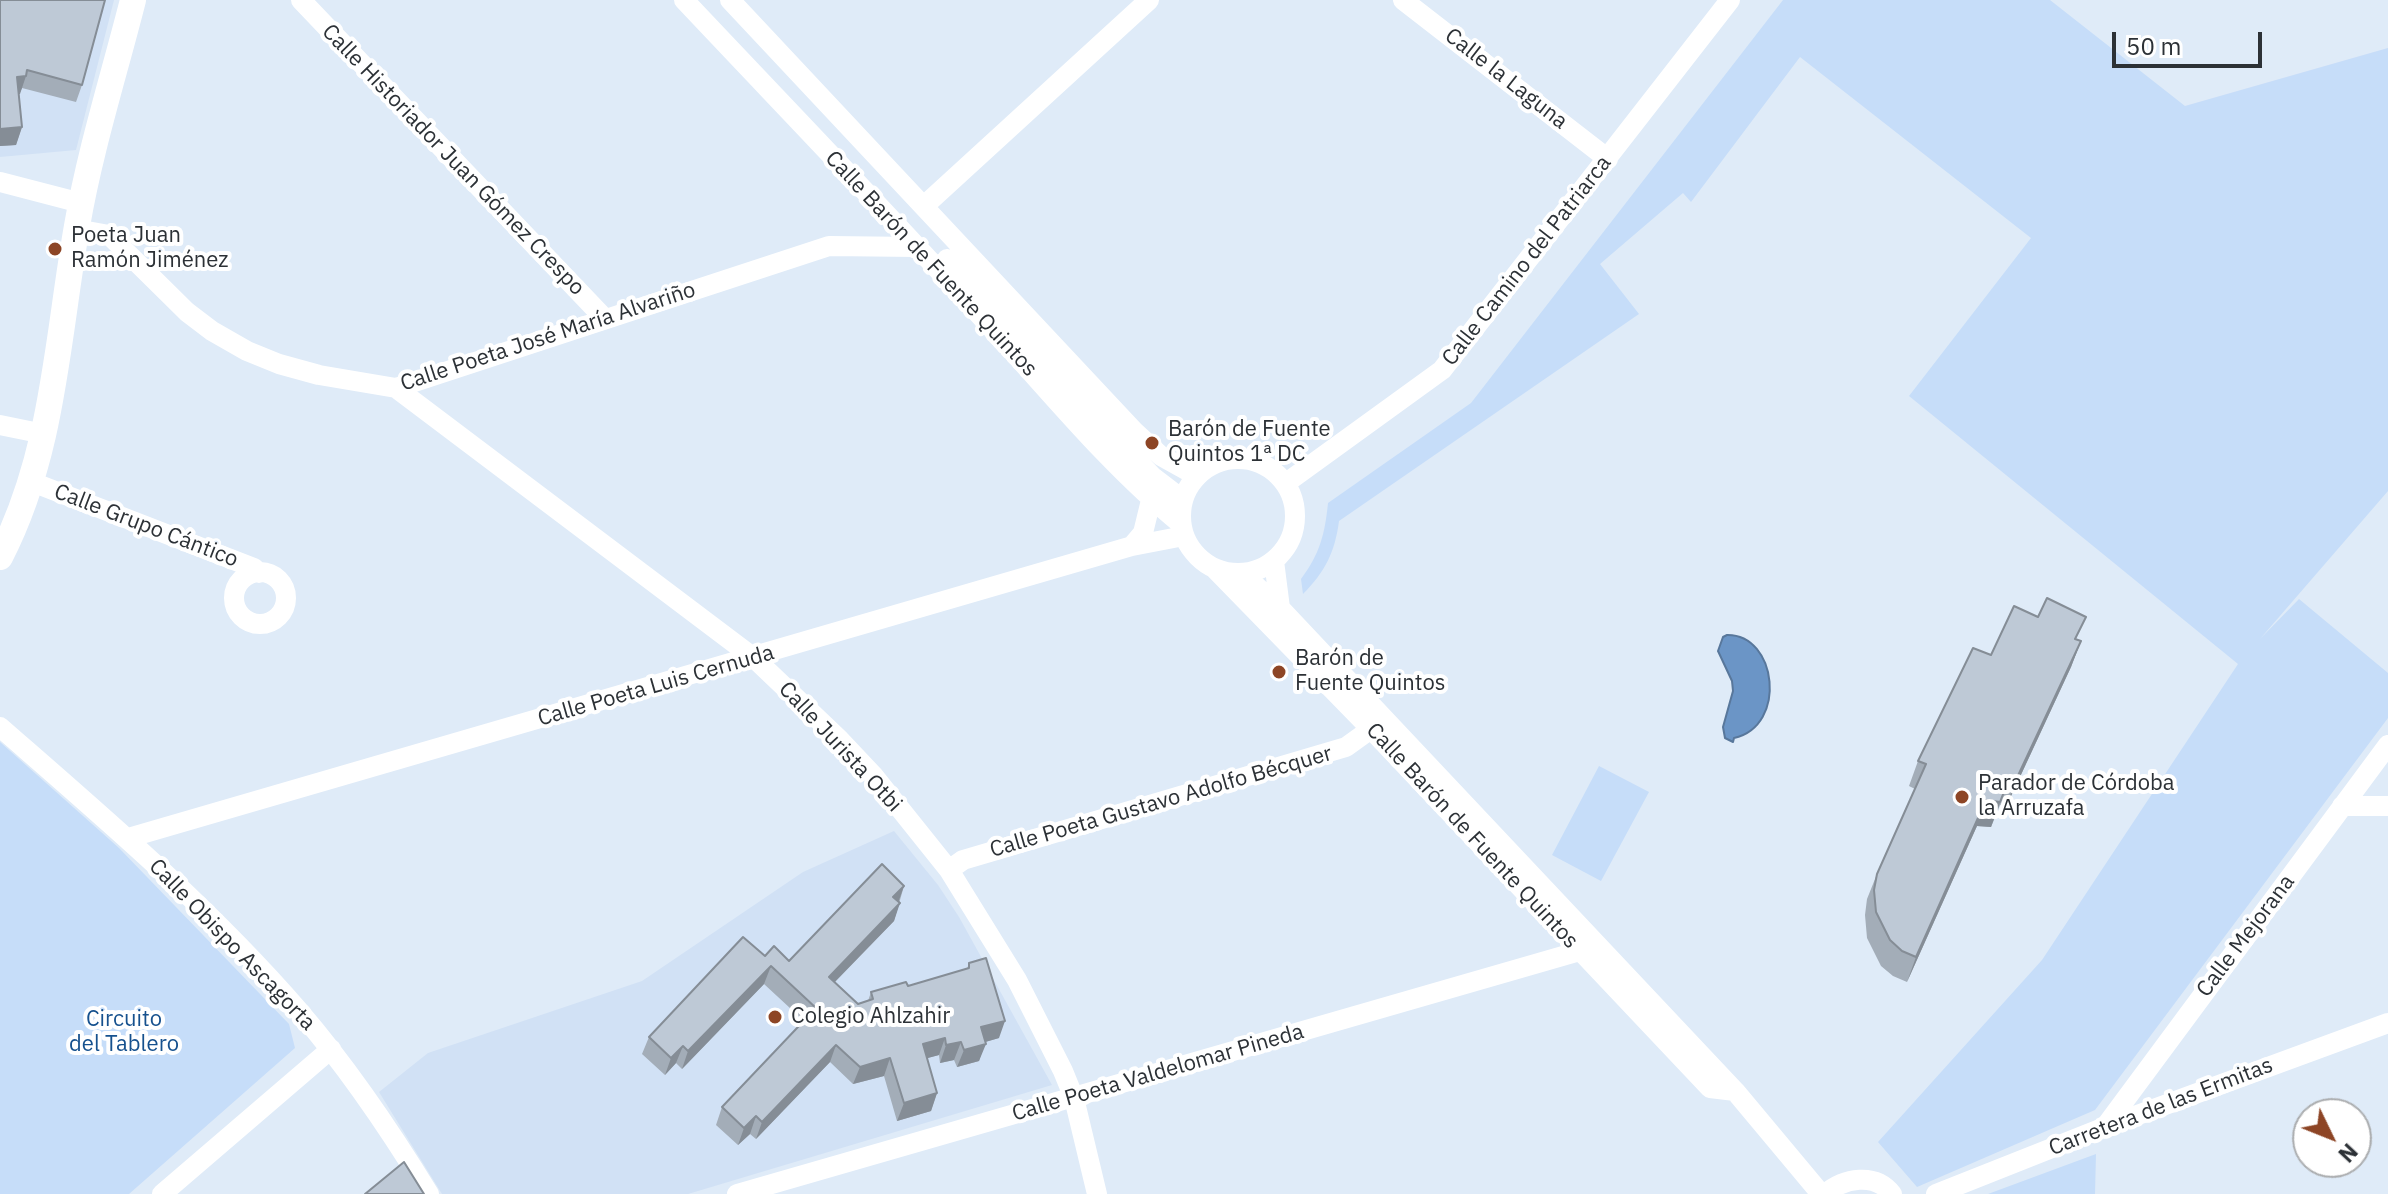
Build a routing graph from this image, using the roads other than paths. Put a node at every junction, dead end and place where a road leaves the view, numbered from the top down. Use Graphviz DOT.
graph roads {
  1 [pos="133,0"];
  2 [pos="301,0"];
  3 [pos="684,0"];
  4 [pos="703,0"];
  5 [pos="730,0"];
  6 [pos="1149,0"];
  7 [pos="1403,0"];
  8 [pos="1730,0"];
  9 [pos="1608,159"];
  10 [pos="0,182"];
  11 [pos="81,203"];
  12 [pos="924,206"];
  13 [pos="76,229"];
  14 [pos="917,247"];
  15 [pos="605,319"];
  16 [pos="396,388"];
  17 [pos="0,425"];
  18 [pos="44,434"];
  19 [pos="1197,476"];
  20 [pos="32,482"];
  21 [pos="1286,483"];
  22 [pos="1151,500"];
  23 [pos="1183,500"];
  24 [pos="1182,530"];
  25 [pos="1132,546"];
  26 [pos="0,557"];
  27 [pos="1274,561"];
  28 [pos="1214,568"];
  29 [pos="259,573"];
  30 [pos="1242,573"];
  31 [pos="1280,608"];
  32 [pos="754,658"];
  33 [pos="0,727"];
  34 [pos="1371,729"];
  35 [pos="2388,745"];
  36 [pos="2342,806"];
  37 [pos="2388,806"];
  38 [pos="128,838"];
  39 [pos="949,870"];
  40 [pos="1580,951"];
  41 [pos="2388,1023"];
  42 [pos="331,1049"];
  43 [pos="1735,1091"];
  44 [pos="1074,1098"];
  45 [pos="2105,1127"];
  46 [pos="162,1194"];
  47 [pos="429,1194"];
  48 [pos="737,1194"];
  49 [pos="1097,1194"];
  50 [pos="1823,1194"];
  51 [pos="1892,1194"];
  52 [pos="1936,1194"];
  1 -- 11 [label="main road"];
  2 -- 15 [label="street, Calle Historiador Juan Gómez Crespo"];
  3 -- 14 [label="street, Calle Barón de Fuente Quintos"];
  4 -- 23 [label="street, Calle Barón de Fuente Quintos"];
  5 -- 12 [label="street, Calle Barón de Fuente Quintos"];
  6 -- 12 [label="street"];
  7 -- 9 [label="street, Calle la Laguna"];
  8 -- 9 [label="street, Calle Camino del Patriarca"];
  9 -- 21 [label="street, Calle Camino del Patriarca"];
  10 -- 11 [label="street"];
  11 -- 13 [label="main road"];
  12 -- 19 [label="street, Calle Barón de Fuente Quintos"];
  13 -- 16 [label="street, Calle Poeta José María Alvariño"];
  13 -- 18 [label="main road"];
  14 -- 15 [label="street, Calle Poeta José María Alvariño"];
  14 -- 22 [label="street, Calle Barón de Fuente Quintos"];
  15 -- 16 [label="street, Calle Poeta José María Alvariño"];
  16 -- 32 [label="street, Calle Jurista Otbi"];
  17 -- 18 [label="street"];
  18 -- 20 [label="main road"];
  19 -- 21 [label="street"];
  19 -- 23 [label="street"];
  20 -- 26 [label="main road"];
  20 -- 29 [label="street, Calle Grupo Cántico"];
  21 -- 27 [label="street"];
  22 -- 24 [label="street, Calle Barón de Fuente Quintos"];
  22 -- 25 [label="street"];
  23 -- 24 [label="street"];
  24 -- 25 [label="street, Calle Poeta Luis Cernuda"];
  24 -- 28 [label="street"];
  25 -- 32 [label="street, Calle Poeta Luis Cernuda"];
  27 -- 30 [label="street"];
  27 -- 31 [label="street"];
  28 -- 30 [label="street"];
  28 -- 34 [label="street, Calle Barón de Fuente Quintos"];
  30 -- 31 [label="street, Calle Barón de Fuente Quintos"];
  31 -- 43 [label="street, Calle Barón de Fuente Quintos"];
  32 -- 38 [label="street, Calle Poeta Luis Cernuda"];
  32 -- 39 [label="street, Calle Jurista Otbi"];
  33 -- 38 [label="street, Calle Obispo Ascagorta"];
  34 -- 39 [label="street, Calle Poeta Gustavo Adolfo Bécquer"];
  34 -- 40 [label="street, Calle Barón de Fuente Quintos"];
  35 -- 36 [label="street, Calle Mejorana"];
  36 -- 37 [label="street"];
  36 -- 45 [label="street, Calle Mejorana"];
  38 -- 42 [label="street, Calle Obispo Ascagorta"];
  39 -- 44 [label="street, Calle Jurista Otbi"];
  40 -- 43 [label="street, Calle Barón de Fuente Quintos"];
  40 -- 44 [label="street, Calle Poeta Valdelomar Pineda"];
  41 -- 45 [label="street, Carretera de las Ermitas"];
  42 -- 46 [label="street"];
  42 -- 47 [label="street, Calle Obispo Ascagorta"];
  43 -- 50 [label="street, Calle Barón de Fuente Quintos"];
  44 -- 48 [label="street, Calle Poeta Valdelomar Pineda"];
  44 -- 49 [label="street, Calle Jurista Otbi"];
  45 -- 52 [label="street, Carretera de las Ermitas"];
  50 -- 51 [label="street"];
}
